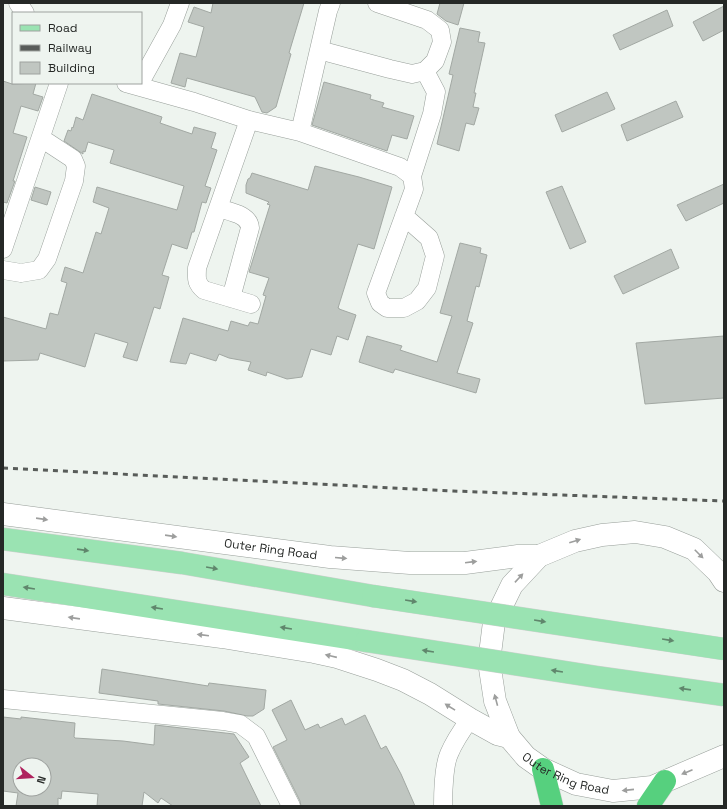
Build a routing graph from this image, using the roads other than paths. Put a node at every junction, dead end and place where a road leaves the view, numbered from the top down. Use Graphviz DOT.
graph roads {
  1 [pos="18,3"];
  2 [pos="180,3"];
  3 [pos="331,3"];
  4 [pos="378,3"];
  5 [pos="24,12"];
  6 [pos="319,50"];
  7 [pos="425,71"];
  8 [pos="142,73"];
  9 [pos="59,84"];
  10 [pos="139,84"];
  11 [pos="249,120"];
  12 [pos="300,132"];
  13 [pos="41,138"];
  14 [pos="412,176"];
  15 [pos="218,208"];
  16 [pos="404,216"];
  17 [pos="3,248"];
  18 [pos="3,270"];
  19 [pos="231,298"];
  20 [pos="250,304"];
  21 [pos="3,514"];
  22 [pos="3,539"];
  23 [pos="539,556"];
  24 [pos="722,575"];
  25 [pos="3,584"];
  26 [pos="3,608"];
  27 [pos="724,649"];
  28 [pos="724,694"];
  29 [pos="3,699"];
  30 [pos="470,720"];
  31 [pos="509,737"];
  32 [pos="724,739"];
  33 [pos="716,760"];
  34 [pos="543,769"];
  35 [pos="665,781"];
  36 [pos="291,806"];
  37 [pos="443,806"];
  38 [pos="552,806"];
  39 [pos="648,806"];
  1 -- 5 [label="street"];
  2 -- 8 [label="street"];
  3 -- 6 [label="street"];
  4 -- 7 [label="street"];
  6 -- 7 [label="street"];
  6 -- 12 [label="street"];
  7 -- 14 [label="street"];
  9 -- 13 [label="street"];
  10 -- 11 [label="street"];
  11 -- 12 [label="street"];
  11 -- 15 [label="street"];
  12 -- 14 [label="street"];
  13 -- 17 [label="street"];
  13 -- 18 [label="street"];
  14 -- 16 [label="street"];
  15 -- 19 [label="street"];
  15 -- 19 [label="street"];
  16 -- 16 [label="street"];
  19 -- 20 [label="street"];
  21 -- 23 [label="main road, Outer Ring Road, one-way"];
  22 -- 27 [label="main road, one-way, bridge"];
  23 -- 24 [label="main road, Outer Ring Road, one-way"];
  31 -- 23 [label="main road, Outer Ring Road, one-way"];
  28 -- 25 [label="main road, one-way, bridge"];
  30 -- 26 [label="main road, one-way"];
  29 -- 36 [label="street"];
  30 -- 31 [label="main road"];
  30 -- 37 [label="street"];
  31 -- 34 [label="main road, Outer Ring Road"];
  32 -- 33 [label="main road, Outer Ring Road"];
  33 -- 35 [label="main road, Outer Ring Road, one-way"];
  35 -- 34 [label="main road, Outer Ring Road, one-way"];
  34 -- 38 [label="highway"];
  35 -- 39 [label="highway"];
}
